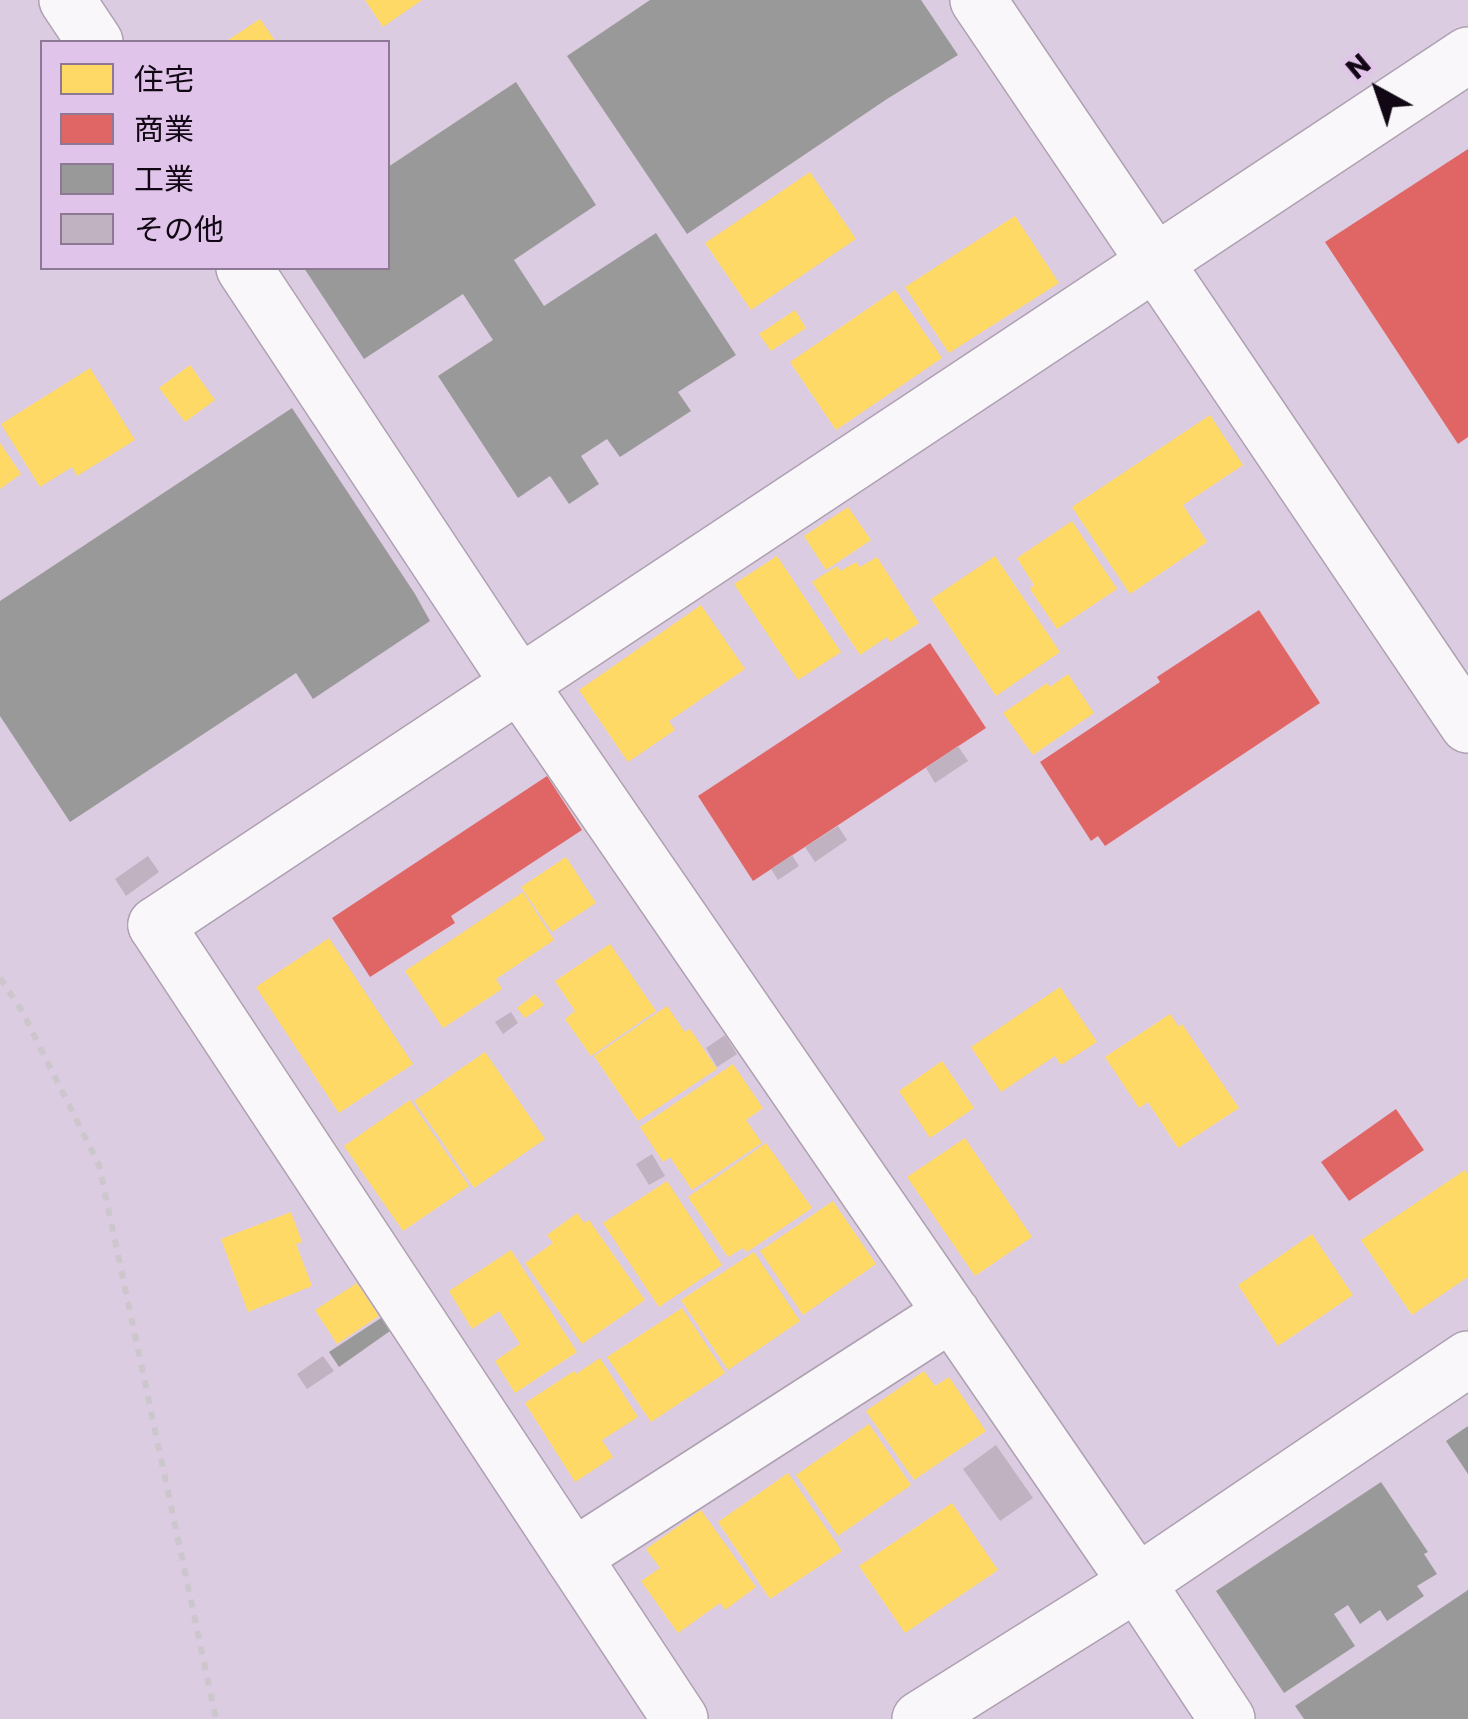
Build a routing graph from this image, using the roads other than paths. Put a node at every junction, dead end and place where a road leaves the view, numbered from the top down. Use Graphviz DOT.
graph roads {
  1 [pos="67,0"];
  2 [pos="978,0"];
  3 [pos="94,40"];
  4 [pos="1468,55"];
  5 [pos="1154,263"];
  6 [pos="245,270"];
  7 [pos="520,684"];
  8 [pos="1468,725"];
  9 [pos="952,1313"];
  10 [pos="1468,1358"];
  11 [pos="573,1557"];
  12 [pos="1136,1583"];
  13 [pos="680,1719"];
  14 [pos="920,1719"];
  15 [pos="1228,1719"];
  1 -- 3 [label="street"];
  2 -- 5 [label="street"];
  4 -- 5 [label="street"];
  5 -- 7 [label="street"];
  5 -- 8 [label="street"];
  6 -- 7 [label="street"];
  7 -- 9 [label="street"];
  7 -- 11 [label="street"];
  9 -- 11 [label="street"];
  9 -- 12 [label="street"];
  10 -- 12 [label="street"];
  11 -- 13 [label="street"];
  12 -- 14 [label="street"];
  12 -- 15 [label="street"];
}
